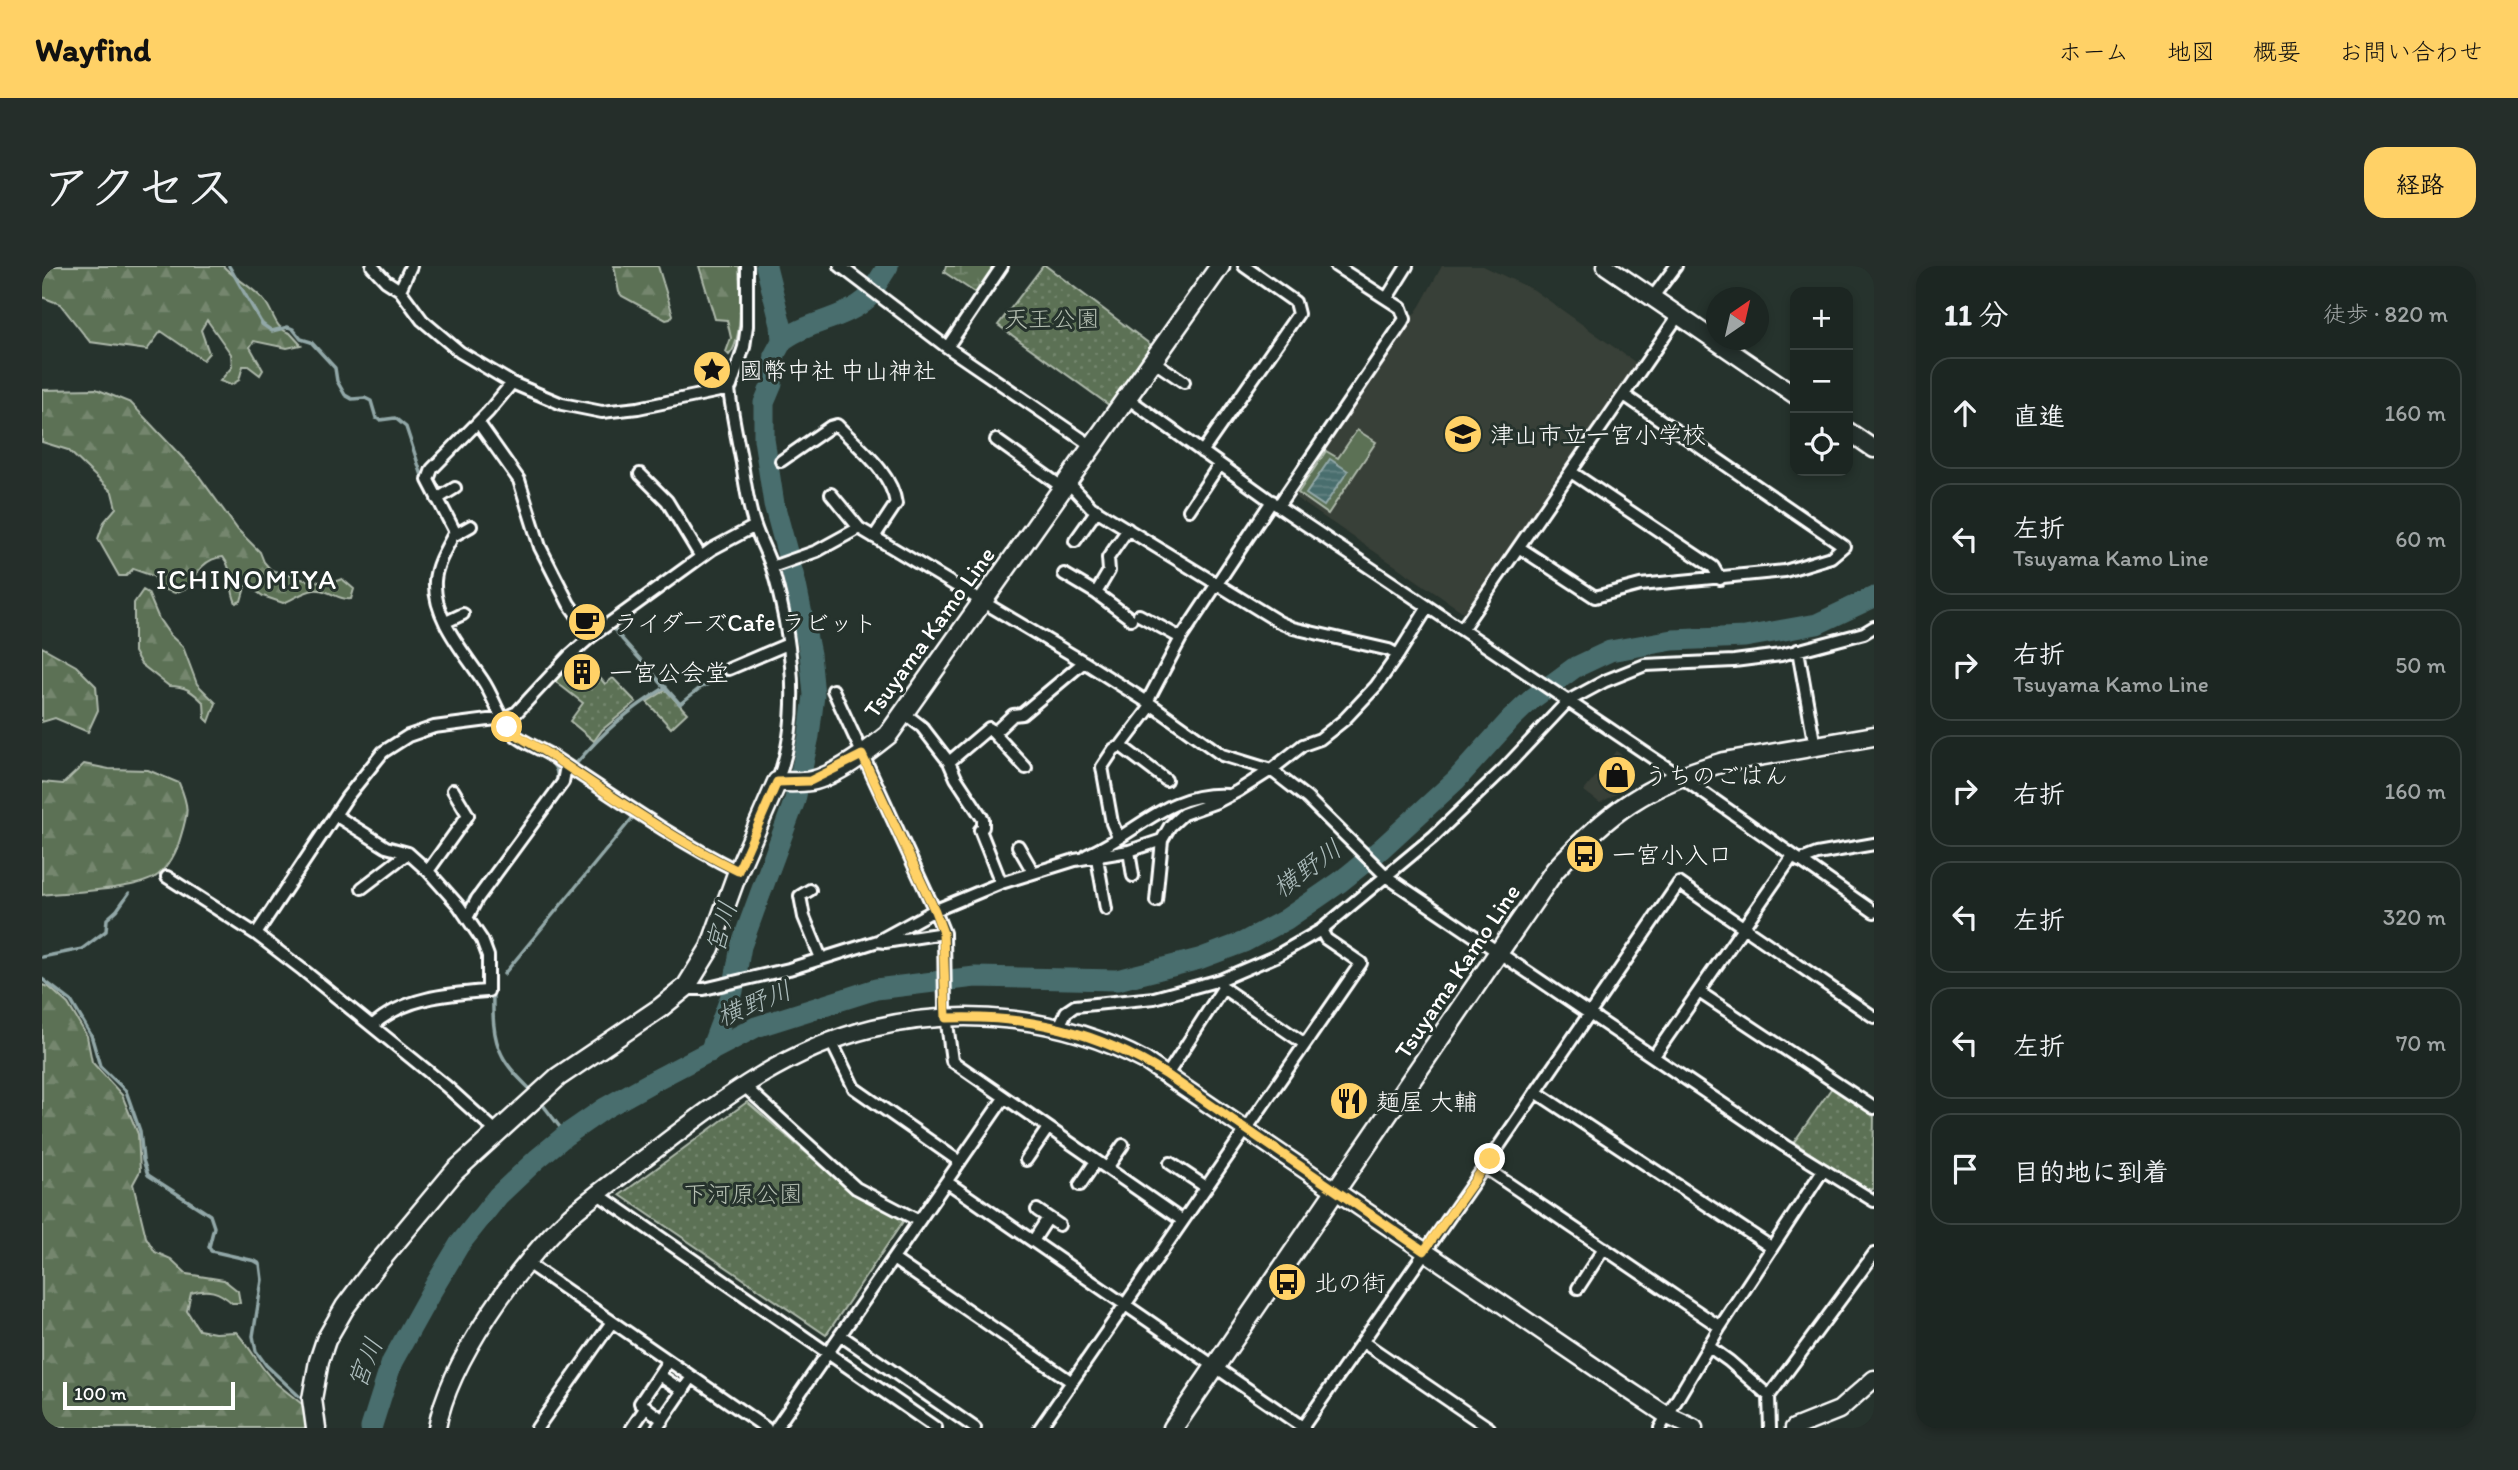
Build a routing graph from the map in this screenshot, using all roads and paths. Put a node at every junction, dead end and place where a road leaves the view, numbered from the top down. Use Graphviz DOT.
graph roads {
  1 [pos="372,266"];
  2 [pos="411,266"];
  3 [pos="747,266"];
  4 [pos="840,266"];
  5 [pos="1002,266"];
  6 [pos="1220,266"];
  7 [pos="1244,266"];
  8 [pos="1336,266"];
  9 [pos="1406,266"];
  10 [pos="1606,266"];
  11 [pos="1676,266"];
  12 [pos="400,290"];
  13 [pos="1387,298"];
  14 [pos="1653,298"];
  15 [pos="1678,316"];
  16 [pos="948,345"];
  17 [pos="1153,361"];
  18 [pos="1184,382"];
  19 [pos="512,383"];
  20 [pos="729,389"];
  21 [pos="1790,392"];
  22 [pos="1623,395"];
  23 [pos="1126,397"];
  24 [pos="478,422"];
  25 [pos="1853,434"];
  26 [pos="996,440"];
  27 [pos="1091,446"];
  28 [pos="1874,449"];
  29 [pos="1202,452"];
  30 [pos="781,461"];
  31 [pos="1219,465"];
  32 [pos="1571,472"];
  33 [pos="640,474"];
  34 [pos="1064,484"];
  35 [pos="455,488"];
  36 [pos="831,494"];
  37 [pos="437,499"];
  38 [pos="1275,504"];
  39 [pos="1097,510"];
  40 [pos="1189,510"];
  41 [pos="471,526"];
  42 [pos="755,526"];
  43 [pos="859,528"];
  44 [pos="1128,529"];
  45 [pos="453,536"];
  46 [pos="874,537"];
  47 [pos="1075,541"];
  48 [pos="1520,548"];
  49 [pos="701,557"];
  50 [pos="772,567"];
  51 [pos="1064,574"];
  52 [pos="1720,579"];
  53 [pos="1218,583"];
  54 [pos="1096,593"];
  55 [pos="982,602"];
  56 [pos="1428,607"];
  57 [pos="463,614"];
  58 [pos="446,622"];
  59 [pos="1874,627"];
  60 [pos="1462,629"];
  61 [pos="592,636"];
  62 [pos="1181,638"];
  63 [pos="788,644"];
  64 [pos="1798,650"];
  65 [pos="1398,655"];
  66 [pos="1084,662"];
  67 [pos="729,669"];
  68 [pos="833,690"];
  69 [pos="1567,700"];
  70 [pos="1150,704"];
  71 [pos="904,713"];
  72 [pos="500,718"];
  73 [pos="994,733"];
  74 [pos="1874,736"];
  75 [pos="1121,746"];
  76 [pos="1815,747"];
  77 [pos="862,755"];
  78 [pos="949,762"];
  79 [pos="566,766"];
  80 [pos="1026,768"];
  81 [pos="1271,770"];
  82 [pos="1681,777"];
  83 [pos="1167,780"];
  84 [pos="783,782"];
  85 [pos="453,790"];
  86 [pos="1230,795"];
  87 [pos="1158,812"];
  88 [pos="335,815"];
  89 [pos="1169,827"];
  90 [pos="1118,837"];
  91 [pos="1162,840"];
  92 [pos="1874,844"];
  93 [pos="1018,846"];
  94 [pos="1129,851"];
  95 [pos="408,853"];
  96 [pos="1097,858"];
  97 [pos="1795,859"];
  98 [pos="1075,860"];
  99 [pos="428,871"];
  100 [pos="738,871"];
  101 [pos="1033,872"];
  102 [pos="1383,873"];
  103 [pos="1133,876"];
  104 [pos="167,877"];
  105 [pos="1000,883"];
  106 [pos="362,888"];
  107 [pos="810,890"];
  108 [pos="1156,901"];
  109 [pos="1106,909"];
  110 [pos="935,911"];
  111 [pos="1874,912"];
  112 [pos="469,914"];
  113 [pos="1743,926"];
  114 [pos="1321,930"];
  115 [pos="256,934"];
  116 [pos="943,937"];
  117 [pos="878,941"];
  118 [pos="1499,954"];
  119 [pos="821,958"];
  120 [pos="1222,984"];
  121 [pos="695,988"];
  122 [pos="1699,992"];
  123 [pos="946,1013"];
  124 [pos="1588,1013"];
  125 [pos="1874,1017"];
  126 [pos="372,1026"];
  127 [pos="1059,1027"];
  128 [pos="831,1041"];
  129 [pos="1305,1044"];
  130 [pos="1654,1056"];
  131 [pos="1167,1075"];
  132 [pos="743,1084"];
  133 [pos="1536,1092"];
  134 [pos="1004,1098"];
  135 [pos="1874,1108"];
  136 [pos="1048,1128"];
  137 [pos="1246,1129"];
  138 [pos="498,1133"];
  139 [pos="1123,1144"];
  140 [pos="1026,1160"];
  141 [pos="1096,1161"];
  142 [pos="960,1162"];
  143 [pos="1170,1163"];
  144 [pos="1485,1167"];
  145 [pos="1107,1168"];
  146 [pos="1824,1170"];
  147 [pos="947,1182"];
  148 [pos="1080,1185"];
  149 [pos="1206,1187"];
  150 [pos="1335,1191"];
  151 [pos="598,1194"];
  152 [pos="1873,1200"];
  153 [pos="1037,1210"];
  154 [pos="1048,1218"];
  155 [pos="1184,1220"];
  156 [pos="919,1221"];
  157 [pos="1059,1225"];
  158 [pos="1033,1241"];
  159 [pos="1771,1247"];
  160 [pos="1604,1248"];
  161 [pos="1424,1251"];
  162 [pos="1874,1254"];
  163 [pos="894,1259"];
  164 [pos="527,1263"];
  165 [pos="1578,1288"];
  166 [pos="1125,1306"];
  167 [pos="612,1322"];
  168 [pos="1720,1326"];
  169 [pos="840,1335"];
  170 [pos="1363,1342"];
  171 [pos="1708,1346"];
  172 [pos="828,1353"];
  173 [pos="668,1361"];
  174 [pos="1215,1366"];
  175 [pos="659,1375"];
  176 [pos="692,1377"];
  177 [pos="1874,1379"];
  178 [pos="1072,1382"];
  179 [pos="683,1391"];
  180 [pos="1769,1396"];
  181 [pos="646,1407"];
  182 [pos="1664,1422"];
  183 [pos="660,1424"];
  184 [pos="316,1428"];
  185 [pos="437,1428"];
  186 [pos="537,1428"];
  187 [pos="632,1428"];
  188 [pos="766,1428"];
  189 [pos="776,1428"];
  190 [pos="936,1428"];
  191 [pos="975,1428"];
  192 [pos="1040,1428"];
  193 [pos="1173,1428"];
  194 [pos="1303,1428"];
  195 [pos="1489,1428"];
  196 [pos="1695,1428"];
  197 [pos="1770,1428"];
  198 [pos="1794,1428"];
  1 -- 12 [label="street"];
  2 -- 12 [label="street"];
  3 -- 20 [label="street"];
  4 -- 16 [label="street"];
  5 -- 16 [label="street"];
  6 -- 17 [label="main road, Tsuyama Kamo Line"];
  7 -- 29 [label="street"];
  8 -- 13 [label="street"];
  9 -- 13 [label="street"];
  10 -- 14 [label="street"];
  11 -- 14 [label="street"];
  12 -- 19 [label="street"];
  13 -- 38 [label="street"];
  14 -- 15 [label="street"];
  15 -- 21 [label="street"];
  15 -- 22 [label="street"];
  16 -- 27 [label="street"];
  17 -- 18 [label="street"];
  17 -- 23 [label="main road, Tsuyama Kamo Line"];
  19 -- 20 [label="street"];
  19 -- 24 [label="street"];
  20 -- 42 [label="street"];
  22 -- 32 [label="street"];
  22 -- 52 [label="street"];
  23 -- 27 [label="main road, Tsuyama Kamo Line"];
  23 -- 29 [label="street"];
  24 -- 37 [label="street"];
  24 -- 61 [label="street"];
  25 -- 28 [label="street"];
  26 -- 34 [label="street"];
  27 -- 34 [label="main road, Tsuyama Kamo Line"];
  29 -- 31 [label="street"];
  30 -- 46 [label="street"];
  31 -- 38 [label="street"];
  31 -- 40 [label="street"];
  32 -- 48 [label="street"];
  32 -- 52 [label="street"];
  33 -- 49 [label="street"];
  34 -- 39 [label="street"];
  34 -- 55 [label="main road, Tsuyama Kamo Line"];
  35 -- 37 [label="street"];
  36 -- 43 [label="street"];
  37 -- 45 [label="street"];
  38 -- 53 [label="street"];
  38 -- 56 [label="street"];
  39 -- 44 [label="street"];
  39 -- 47 [label="street"];
  41 -- 45 [label="street"];
  42 -- 49 [label="street"];
  42 -- 50 [label="street"];
  43 -- 46 [label="street"];
  43 -- 50 [label="street"];
  44 -- 53 [label="street"];
  44 -- 54 [label="street"];
  45 -- 58 [label="street"];
  46 -- 55 [label="street"];
  48 -- 52 [label="street"];
  48 -- 60 [label="street"];
  49 -- 61 [label="street"];
  50 -- 63 [label="street"];
  51 -- 54 [label="street"];
  53 -- 62 [label="street"];
  53 -- 65 [label="street"];
  54 -- 62 [label="street"];
  55 -- 66 [label="street"];
  55 -- 71 [label="main road, Tsuyama Kamo Line"];
  56 -- 60 [label="street"];
  56 -- 65 [label="street"];
  57 -- 58 [label="street"];
  58 -- 72 [label="street"];
  59 -- 64 [label="street"];
  60 -- 69 [label="street"];
  61 -- 72 [label="street"];
  62 -- 70 [label="street"];
  63 -- 67 [label="street"];
  63 -- 84 [label="street"];
  64 -- 69 [label="street"];
  64 -- 76 [label="street"];
  65 -- 81 [label="street"];
  66 -- 70 [label="street"];
  66 -- 73 [label="street"];
  68 -- 77 [label="street"];
  69 -- 82 [label="street"];
  69 -- 102 [label="street"];
  70 -- 75 [label="street"];
  70 -- 81 [label="street"];
  71 -- 77 [label="main road, Tsuyama Kamo Line"];
  71 -- 78 [label="street"];
  72 -- 79 [label="street"];
  72 -- 88 [label="street"];
  73 -- 78 [label="street"];
  73 -- 80 [label="street"];
  74 -- 76 [label="main road, Tsuyama Kamo Line"];
  75 -- 83 [label="street"];
  75 -- 90 [label="street"];
  76 -- 82 [label="main road, Tsuyama Kamo Line"];
  77 -- 84 [label="main road, Tsuyama Kamo Line"];
  77 -- 110 [label="street"];
  78 -- 105 [label="street"];
  79 -- 100 [label="street"];
  79 -- 112 [label="street"];
  81 -- 86 [label="street"];
  81 -- 102 [label="street"];
  82 -- 97 [label="street"];
  82 -- 118 [label="main road, Tsuyama Kamo Line"];
  84 -- 100 [label="main road"];
  85 -- 99 [label="street"];
  86 -- 87 [label="street"];
  86 -- 89 [label="street"];
  87 -- 89 [label="street"];
  87 -- 90 [label="street"];
  88 -- 95 [label="street"];
  88 -- 115 [label="street"];
  89 -- 91 [label="street"];
  90 -- 98 [label="street"];
  91 -- 94 [label="street"];
  91 -- 108 [label="street"];
  92 -- 97 [label="street"];
  93 -- 101 [label="street"];
  94 -- 96 [label="street"];
  94 -- 103 [label="street"];
  95 -- 99 [label="street"];
  95 -- 106 [label="street"];
  96 -- 98 [label="street"];
  96 -- 109 [label="street"];
  97 -- 111 [label="street"];
  97 -- 113 [label="street"];
  98 -- 101 [label="street"];
  99 -- 112 [label="street"];
  100 -- 121 [label="main road"];
  101 -- 105 [label="street"];
  102 -- 114 [label="street"];
  102 -- 118 [label="street"];
  104 -- 115 [label="street"];
  105 -- 110 [label="street"];
  107 -- 119 [label="street"];
  110 -- 116 [label="street"];
  110 -- 117 [label="street"];
  112 -- 126 [label="street"];
  113 -- 122 [label="street"];
  113 -- 124 [label="street"];
  113 -- 125 [label="street"];
  114 -- 120 [label="street"];
  114 -- 129 [label="street"];
  115 -- 126 [label="street"];
  116 -- 117 [label="street"];
  116 -- 123 [label="street"];
  117 -- 119 [label="street"];
  118 -- 124 [label="street"];
  118 -- 150 [label="main road, Tsuyama Kamo Line"];
  119 -- 121 [label="street"];
  120 -- 127 [label="street"];
  120 -- 129 [label="street"];
  120 -- 131 [label="street"];
  121 -- 138 [label="main road"];
  122 -- 130 [label="street"];
  122 -- 135 [label="street"];
  123 -- 127 [label="street"];
  123 -- 128 [label="street"];
  123 -- 134 [label="street"];
  124 -- 130 [label="street"];
  124 -- 133 [label="street"];
  126 -- 138 [label="street"];
  127 -- 131 [label="street"];
  128 -- 132 [label="street"];
  128 -- 142 [label="street"];
  129 -- 137 [label="street"];
  130 -- 146 [label="street"];
  131 -- 137 [label="street"];
  132 -- 151 [label="street"];
  132 -- 156 [label="street"];
  133 -- 144 [label="street"];
  133 -- 159 [label="street"];
  134 -- 136 [label="street"];
  134 -- 142 [label="street"];
  136 -- 140 [label="street"];
  136 -- 141 [label="street"];
  137 -- 149 [label="street"];
  137 -- 150 [label="street"];
  138 -- 184 [label="main road"];
  139 -- 145 [label="street"];
  141 -- 145 [label="street"];
  141 -- 148 [label="street"];
  142 -- 147 [label="street"];
  143 -- 149 [label="street"];
  144 -- 160 [label="street"];
  144 -- 161 [label="street"];
  145 -- 155 [label="street"];
  146 -- 152 [label="street"];
  146 -- 159 [label="street"];
  147 -- 156 [label="street"];
  147 -- 158 [label="street"];
  149 -- 155 [label="street"];
  150 -- 161 [label="street"];
  150 -- 174 [label="main road, Tsuyama Kamo Line"];
  151 -- 164 [label="street"];
  151 -- 172 [label="street"];
  153 -- 154 [label="street"];
  154 -- 157 [label="street"];
  154 -- 158 [label="street"];
  155 -- 166 [label="street"];
  156 -- 163 [label="street"];
  158 -- 166 [label="street"];
  159 -- 168 [label="street"];
  160 -- 165 [label="street"];
  160 -- 168 [label="street"];
  161 -- 170 [label="street"];
  161 -- 182 [label="street"];
  162 -- 180 [label="street"];
  163 -- 169 [label="street"];
  163 -- 178 [label="street"];
  164 -- 167 [label="street"];
  164 -- 185 [label="street"];
  166 -- 174 [label="street"];
  166 -- 178 [label="street"];
  167 -- 173 [label="street"];
  167 -- 186 [label="street"];
  168 -- 171 [label="street"];
  169 -- 172 [label="street"];
  169 -- 191 [label="street"];
  170 -- 194 [label="street"];
  170 -- 195 [label="street"];
  171 -- 180 [label="street"];
  171 -- 182 [label="street"];
  172 -- 189 [label="street"];
  172 -- 190 [label="street"];
  173 -- 175 [label="street"];
  173 -- 176 [label="street"];
  174 -- 193 [label="main road, Tsuyama Kamo Line"];
  174 -- 194 [label="street"];
  175 -- 179 [label="street"];
  175 -- 181 [label="street"];
  176 -- 179 [label="street"];
  176 -- 188 [label="street"];
  177 -- 198 [label="street"];
  178 -- 192 [label="street"];
  179 -- 183 [label="street"];
  180 -- 197 [label="street"];
  181 -- 183 [label="street"];
  181 -- 187 [label="street"];
  182 -- 196 [label="street"];
}
